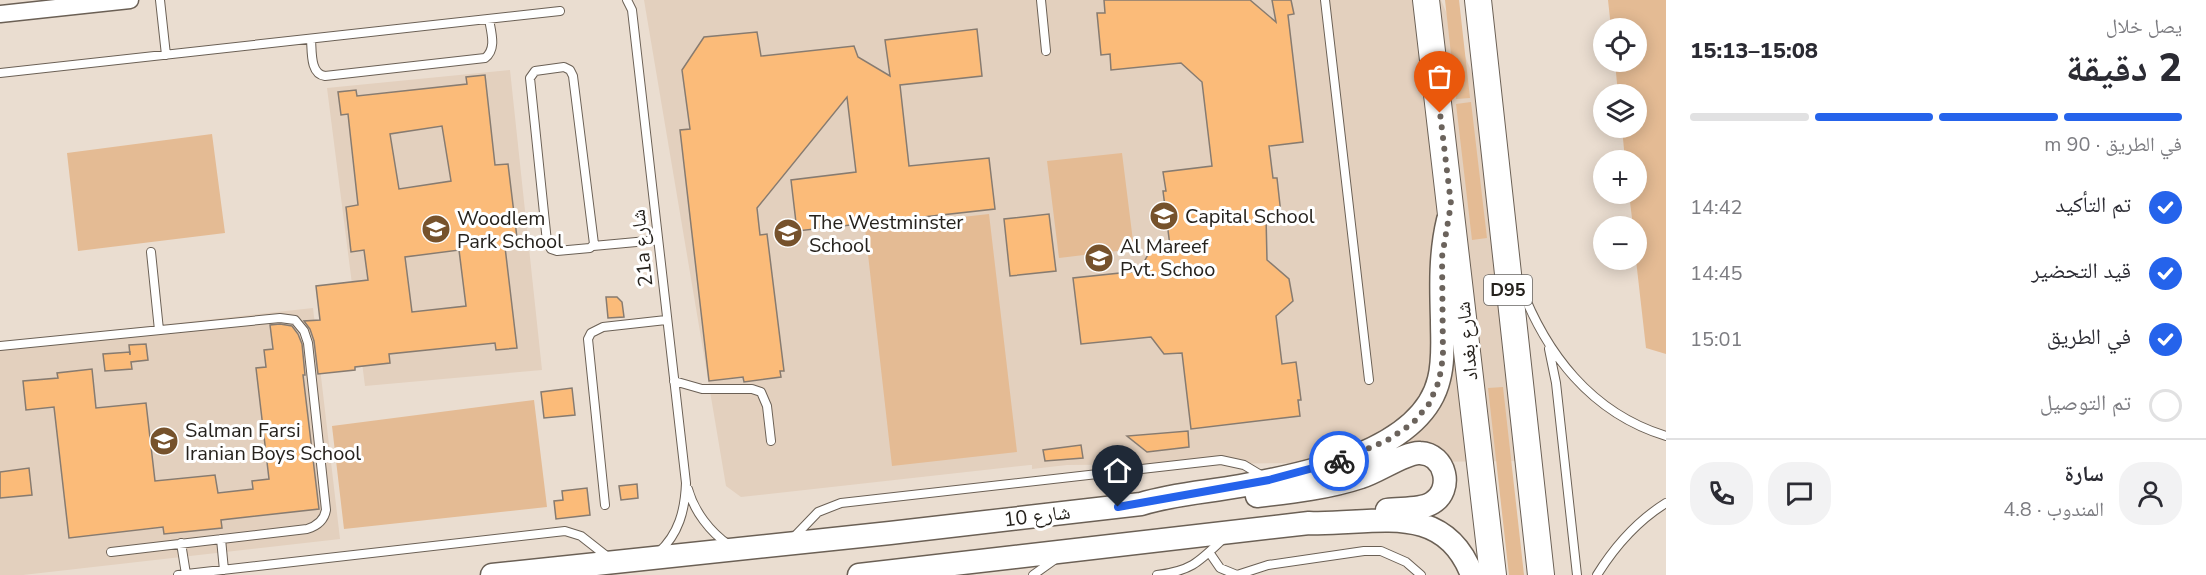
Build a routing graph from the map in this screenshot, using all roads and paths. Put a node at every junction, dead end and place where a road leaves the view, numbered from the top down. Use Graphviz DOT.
graph roads {
  1 [pos="130,0"];
  2 [pos="160,0"];
  3 [pos="627,0"];
  4 [pos="635,0"];
  5 [pos="1041,0"];
  6 [pos="1325,0"];
  7 [pos="1426,0"];
  8 [pos="1478,0"];
  9 [pos="19,6"];
  10 [pos="632,10"];
  11 [pos="560,11"];
  12 [pos="0,14"];
  13 [pos="489,19"];
  14 [pos="311,39"];
  15 [pos="1046,51"];
  16 [pos="166,55"];
  17 [pos="0,73"];
  18 [pos="1451,204"];
  19 [pos="1501,228"];
  20 [pos="658,240"];
  21 [pos="593,246"];
  22 [pos="151,252"];
  23 [pos="666,320"];
  24 [pos="159,330"];
  25 [pos="1547,342"];
  26 [pos="0,346"];
  27 [pos="1369,380"];
  28 [pos="674,381"];
  29 [pos="1666,435"];
  30 [pos="771,441"];
  31 [pos="1269,480"];
  32 [pos="686,483"];
  33 [pos="1666,502"];
  34 [pos="1141,504"];
  35 [pos="605,506"];
  36 [pos="1309,523"];
  37 [pos="1230,532"];
  38 [pos="220,539"];
  39 [pos="181,543"];
  40 [pos="788,543"];
  41 [pos="736,550"];
  42 [pos="1064,550"];
  43 [pos="111,552"];
  44 [pos="1209,552"];
  45 [pos="654,558"];
  46 [pos="614,562"];
  47 [pos="224,570"];
  48 [pos="1182,573"];
  49 [pos="182,574"];
  50 [pos="492,575"];
  51 [pos="859,575"];
  52 [pos="1033,575"];
  53 [pos="1157,575"];
  54 [pos="1421,575"];
  55 [pos="1472,575"];
  56 [pos="1493,575"];
  57 [pos="1541,575"];
  58 [pos="1577,575"];
  59 [pos="1597,575"];
  1 -- 9 [label="street"];
  2 -- 16 [label="lane"];
  3 -- 10 [label="lane, 21a شارع"];
  4 -- 10 [label="lane, 21a شارع"];
  5 -- 15 [label="lane"];
  6 -- 27 [label="lane"];
  7 -- 18 [label="main road, شارع بغداد / D95"];
  8 -- 19 [label="main road, D95"];
  9 -- 12 [label="street"];
  10 -- 20 [label="lane, 21a شارع"];
  11 -- 13 [label="lane"];
  13 -- 14 [label="lane"];
  13 -- 14 [label="lane"];
  14 -- 16 [label="lane"];
  16 -- 17 [label="lane"];
  18 -- 31 [label="street, شارع 10"];
  18 -- 56 [label="main road, شارع بغداد / D95"];
  19 -- 25 [label="lane"];
  19 -- 57 [label="main road, D95"];
  20 -- 21 [label="lane"];
  20 -- 23 [label="lane, 21a شارع"];
  21 -- 21 [label="lane"];
  22 -- 24 [label="lane"];
  23 -- 28 [label="lane, 21a شارع"];
  23 -- 35 [label="lane"];
  24 -- 26 [label="lane"];
  24 -- 38 [label="lane"];
  25 -- 29 [label="lane"];
  25 -- 58 [label="lane"];
  28 -- 30 [label="lane"];
  28 -- 32 [label="lane, 21a شارع"];
  31 -- 34 [label="street, شارع 10"];
  31 -- 40 [label="lane"];
  32 -- 41 [label="lane, 21a شارع"];
  32 -- 45 [label="lane, 21a شارع"];
  33 -- 59 [label="lane"];
  34 -- 36 [label="street"];
  34 -- 40 [label="street, شارع 10"];
  36 -- 37 [label="street, شارع 10"];
  36 -- 55 [label="street, شارع 10"];
  37 -- 42 [label="street, شارع 10"];
  37 -- 44 [label="lane"];
  38 -- 39 [label="lane"];
  38 -- 47 [label="lane"];
  39 -- 43 [label="lane"];
  39 -- 49 [label="lane"];
  40 -- 41 [label="street, شارع 10"];
  41 -- 45 [label="street, شارع 10"];
  42 -- 51 [label="street, شارع 10"];
  42 -- 52 [label="lane"];
  44 -- 48 [label="lane"];
  44 -- 54 [label="lane"];
  45 -- 46 [label="street, شارع 10"];
  46 -- 47 [label="lane"];
  46 -- 50 [label="street, شارع 10"];
  47 -- 49 [label="lane"];
  48 -- 53 [label="lane"];
}
